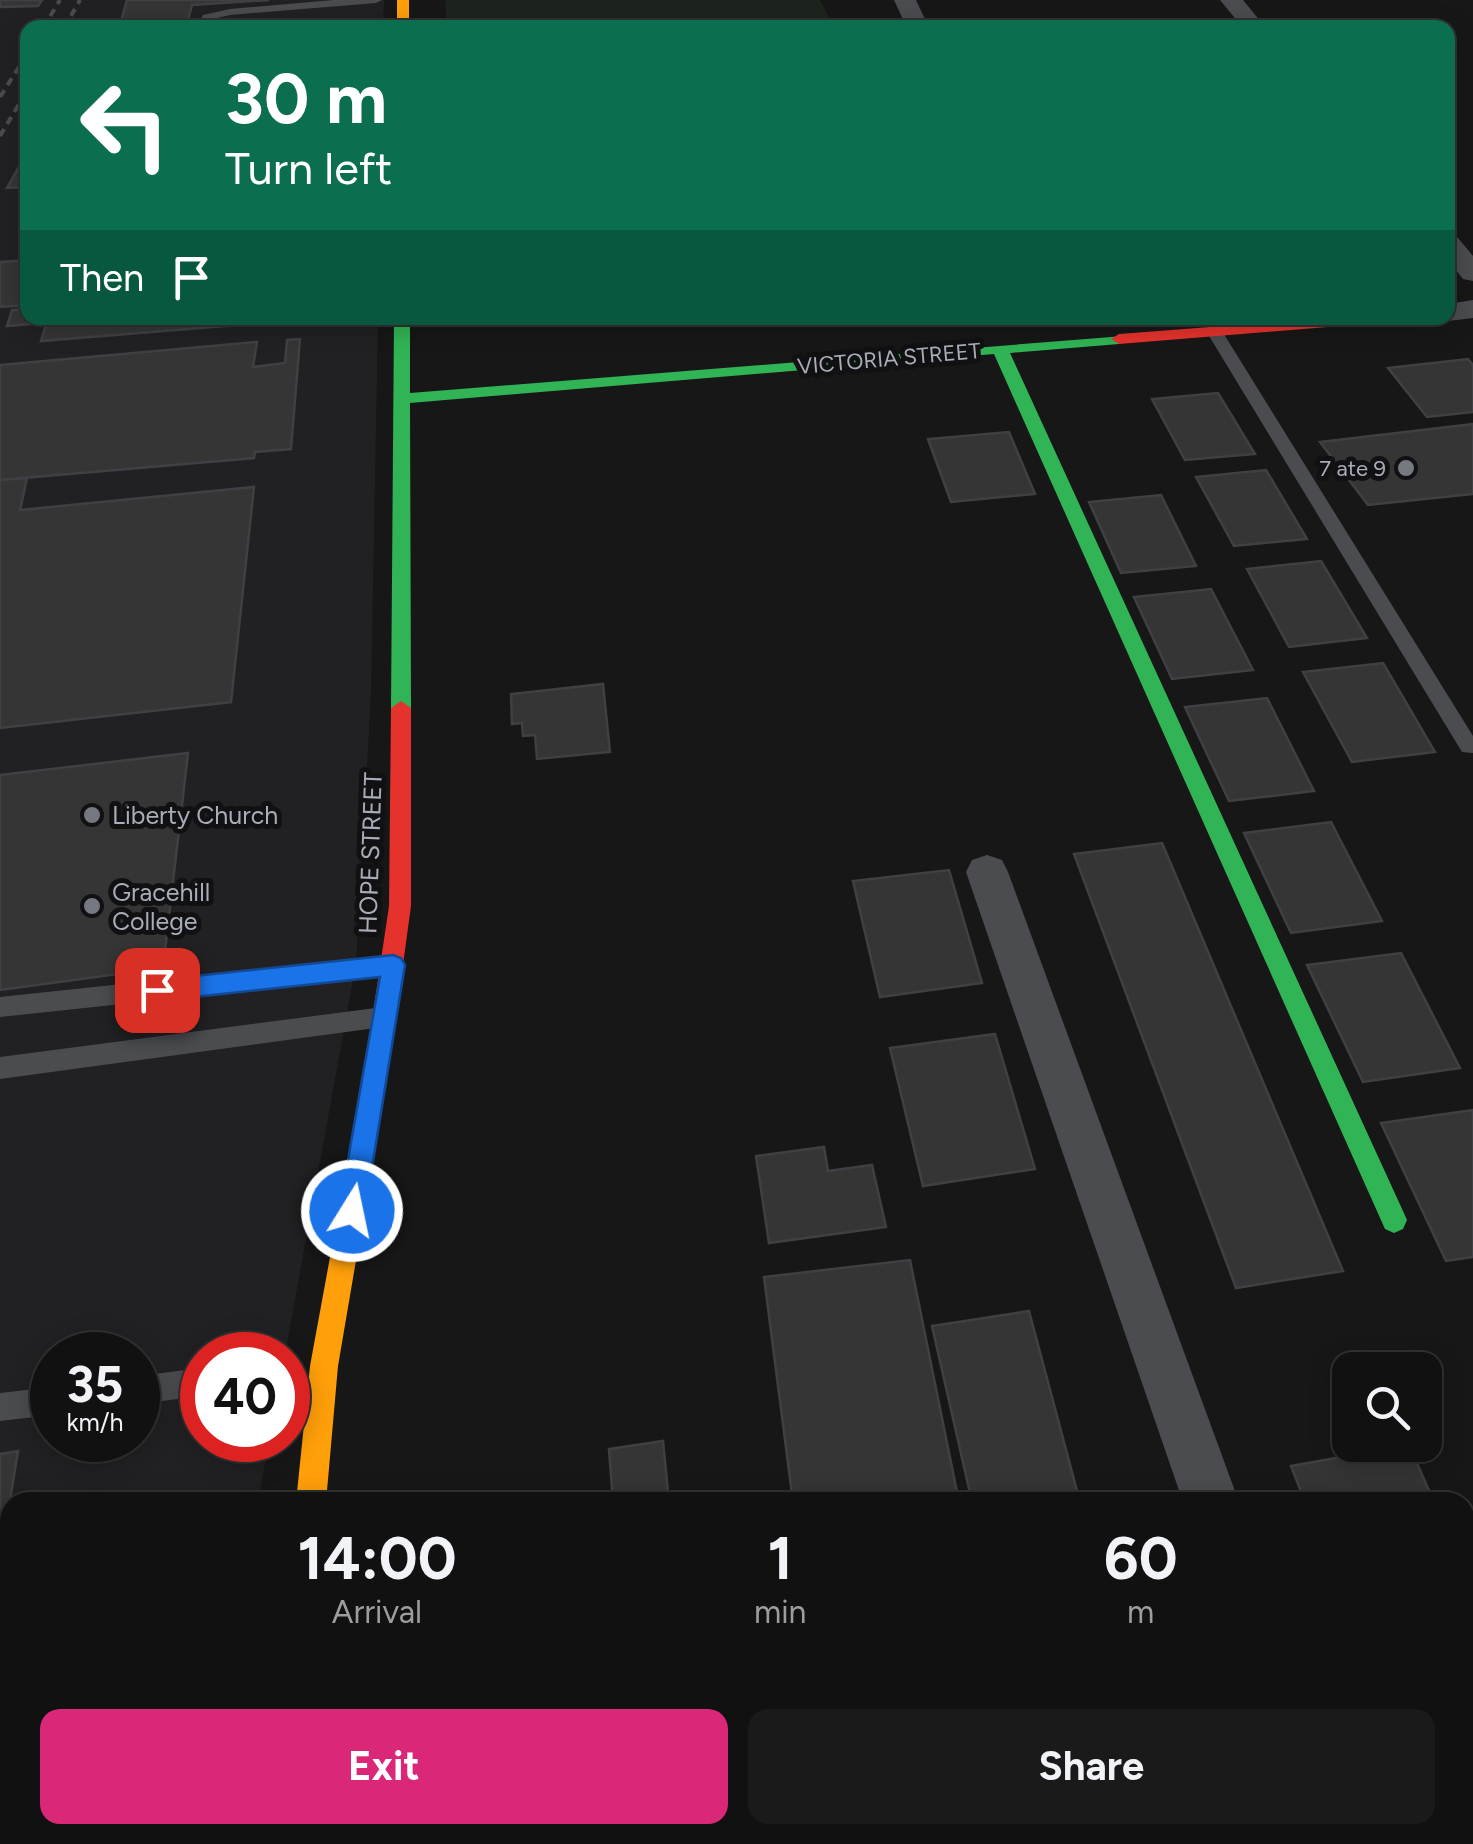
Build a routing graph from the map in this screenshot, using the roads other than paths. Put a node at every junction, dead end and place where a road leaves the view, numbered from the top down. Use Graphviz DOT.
graph roads {
  1 [pos="376,0"];
  2 [pos="1231,0"];
  3 [pos="207,20"];
  4 [pos="1247,20"];
  5 [pos="1455,252"];
  6 [pos="1473,272"];
  7 [pos="402,325"];
  8 [pos="1289,325"];
  9 [pos="1214,331"];
  10 [pos="1000,349"];
  11 [pos="402,400"];
  12 [pos="1469,747"];
  13 [pos="987,872"];
  14 [pos="393,965"];
  15 [pos="0,1007"];
  16 [pos="386,1017"];
  17 [pos="0,1068"];
  18 [pos="1394,1220"];
  19 [pos="324,1366"];
  20 [pos="310,1368"];
  21 [pos="30,1404"];
  22 [pos="0,1407"];
  23 [pos="311,1492"];
  24 [pos="1207,1492"];
  1 -- 3 [label="lane"];
  2 -- 4 [label="street"];
  5 -- 6 [label="street"];
  7 -- 11 [label="street, HOPE STREET"];
  8 -- 9 [label="street, VICTORIA STREET"];
  9 -- 10 [label="street, VICTORIA STREET"];
  9 -- 12 [label="lane"];
  10 -- 11 [label="street, VICTORIA STREET"];
  10 -- 18 [label="street"];
  11 -- 14 [label="street, HOPE STREET"];
  13 -- 24 [label="street"];
  14 -- 15 [label="lane"];
  14 -- 16 [label="street, HOPE STREET"];
  16 -- 17 [label="lane"];
  16 -- 19 [label="street, HOPE STREET"];
  19 -- 20 [label="lane"];
  19 -- 23 [label="street, HOPE STREET"];
  21 -- 22 [label="lane"];
}
